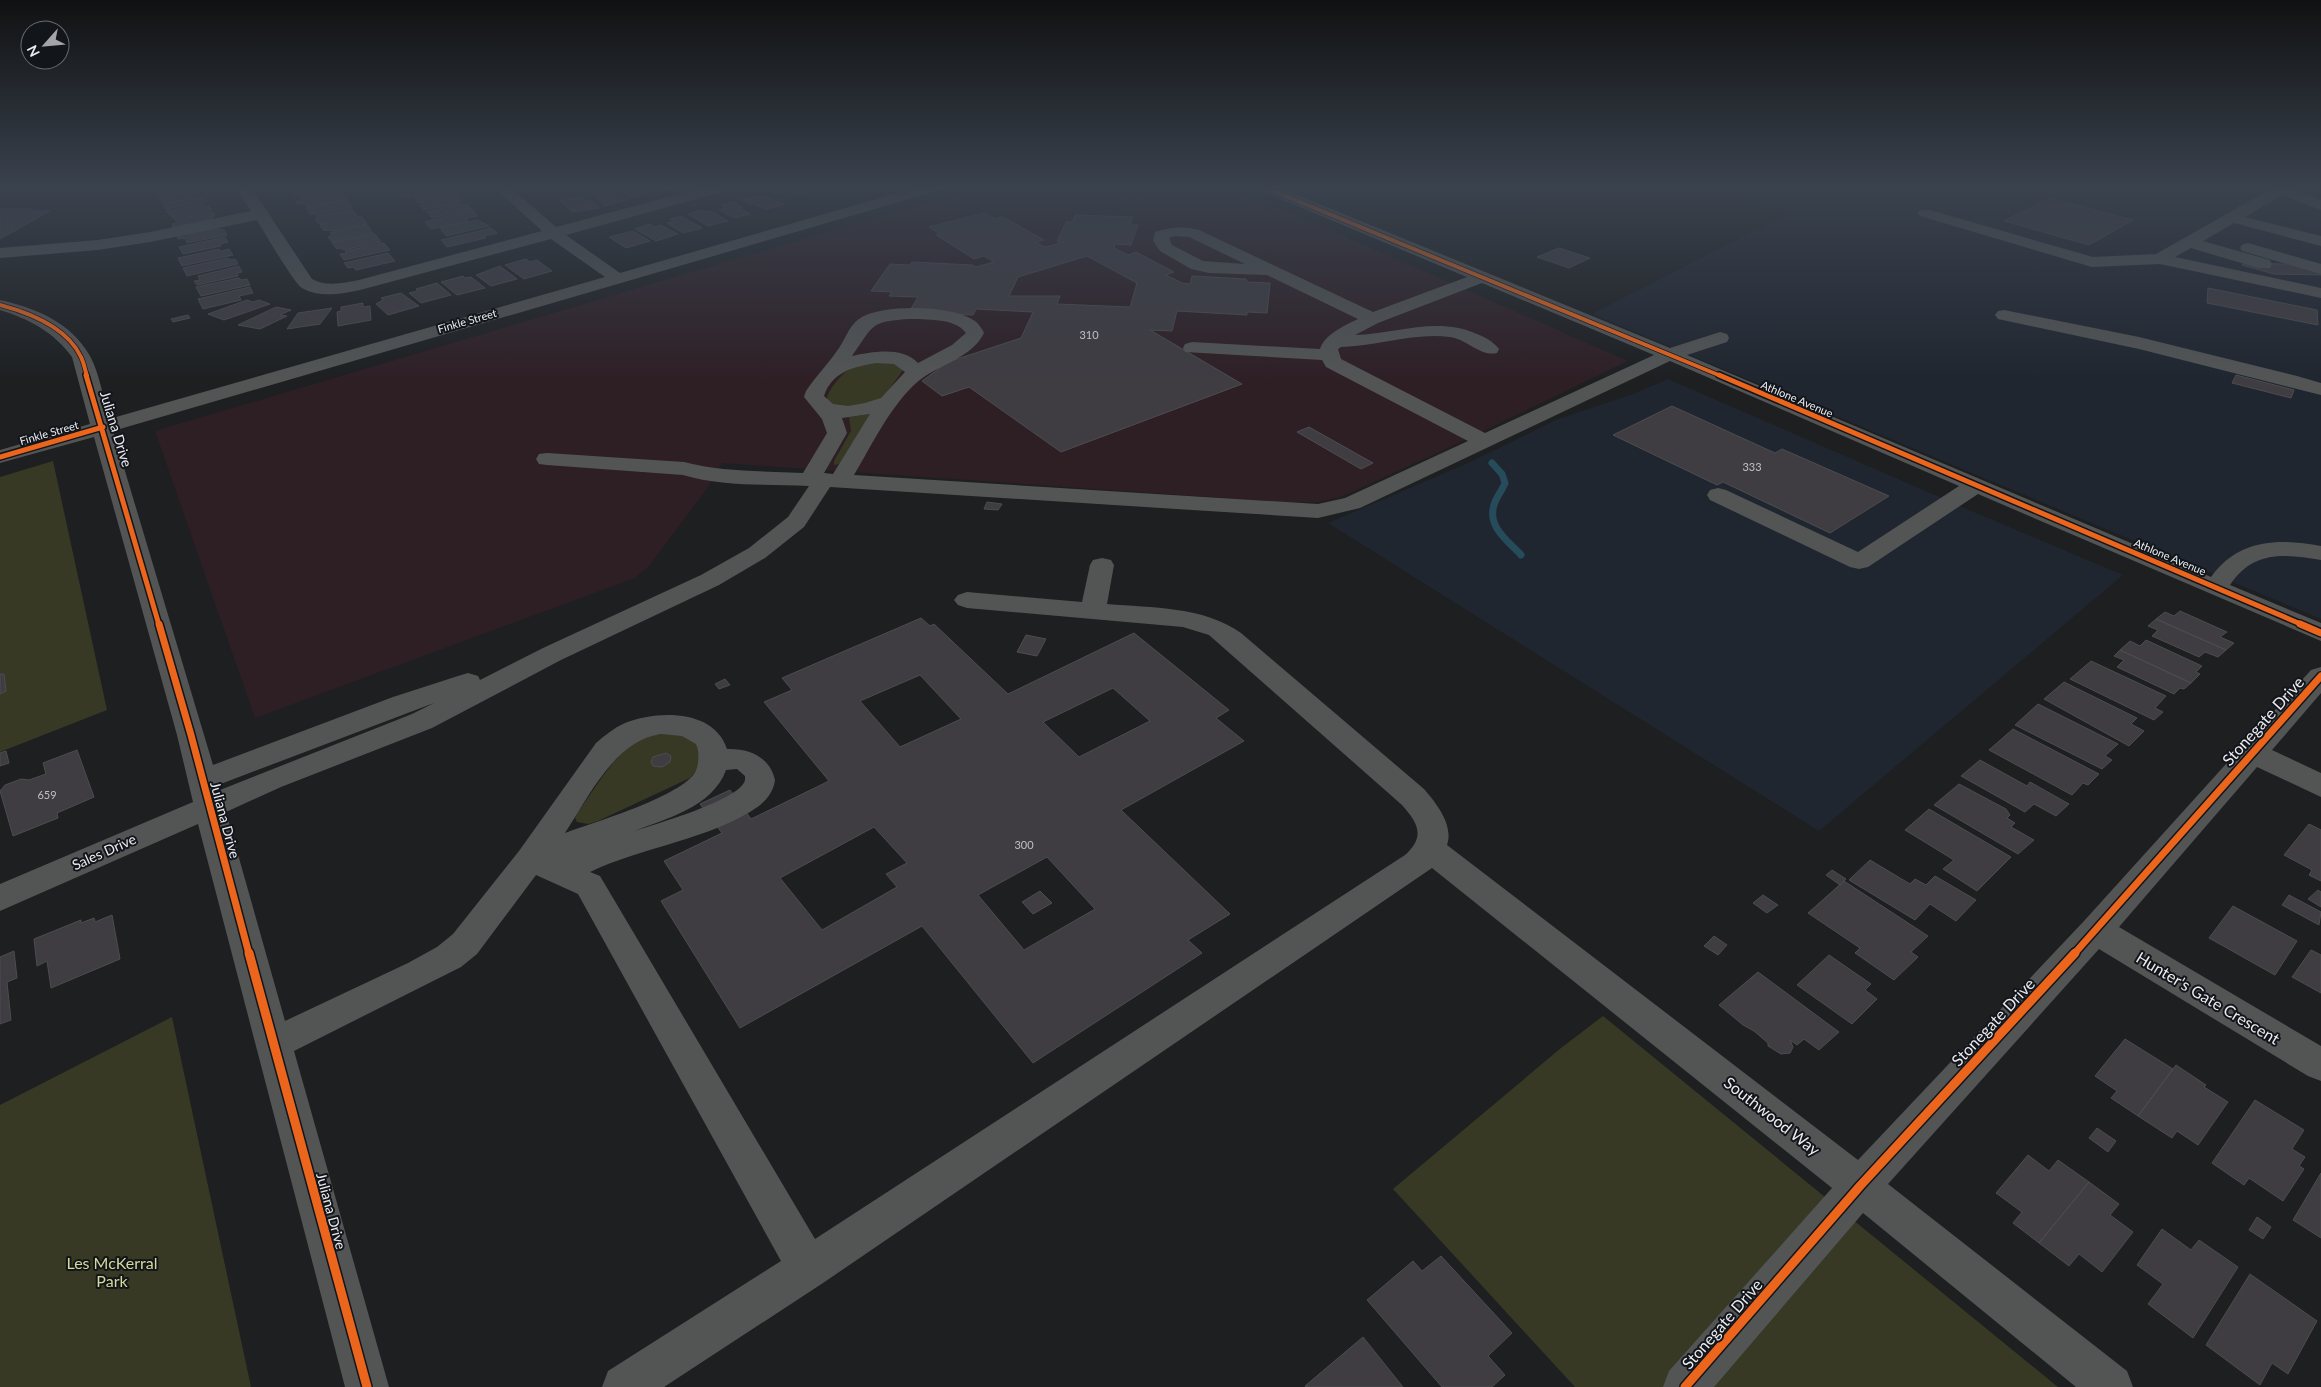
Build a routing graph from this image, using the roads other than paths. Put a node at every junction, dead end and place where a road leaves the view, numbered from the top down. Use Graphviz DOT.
graph roads {
  1 [pos="20,252"];
  2 [pos="286,252"];
  3 [pos="483,252"];
  4 [pos="580,252"];
  5 [pos="709,252"];
  6 [pos="1173,252"];
  7 [pos="1232,252"];
  8 [pos="1421,252"];
  9 [pos="2058,252"];
  10 [pos="2172,252"];
  11 [pos="2246,252"];
  12 [pos="2260,252"];
  13 [pos="2292,252"];
  14 [pos="0,253"];
  15 [pos="2321,257"];
  16 [pos="2160,259"];
  17 [pos="2321,269"];
  18 [pos="1270,270"];
  19 [pos="1482,277"];
  20 [pos="617,278"];
  21 [pos="2321,280"];
  22 [pos="2321,293"];
  23 [pos="0,305"];
  24 [pos="2004,315"];
  25 [pos="1372,319"];
  26 [pos="1720,338"];
  27 [pos="1192,348"];
  28 [pos="1333,348"];
  29 [pos="1490,349"];
  30 [pos="1669,354"];
  31 [pos="831,370"];
  32 [pos="915,372"];
  33 [pos="2321,389"];
  34 [pos="889,402"];
  35 [pos="823,408"];
  36 [pos="103,427"];
  37 [pos="1484,441"];
  38 [pos="0,457"];
  39 [pos="547,460"];
  40 [pos="825,480"];
  41 [pos="1975,486"];
  42 [pos="1718,495"];
  43 [pos="2321,553"];
  44 [pos="1102,565"];
  45 [pos="2216,588"];
  46 [pos="967,600"];
  47 [pos="1093,610"];
  48 [pos="2321,633"];
  49 [pos="2321,676"];
  50 [pos="2253,754"];
  51 [pos="713,761"];
  52 [pos="2321,786"];
  53 [pos="205,794"];
  54 [pos="1430,849"];
  55 [pos="545,865"];
  56 [pos="0,898"];
  57 [pos="2096,930"];
  58 [pos="273,1044"];
  59 [pos="2321,1065"];
  60 [pos="1860,1186"];
  61 [pos="808,1268"];
  62 [pos="366,1387"];
  63 [pos="624,1387"];
  64 [pos="1686,1387"];
  65 [pos="2111,1387"];
  1 -- 14 [label="street"];
  2 -- 3 [label="street"];
  4 -- 20 [label="street"];
  5 -- 20 [label="street, Finkle Street"];
  6 -- 18 [label="street"];
  7 -- 18 [label="street"];
  8 -- 19 [label="street, Athlone Avenue"];
  9 -- 16 [label="street"];
  10 -- 16 [label="street"];
  11 -- 21 [label="street"];
  12 -- 17 [label="street"];
  13 -- 15 [label="street"];
  16 -- 22 [label="street"];
  18 -- 25 [label="street"];
  19 -- 25 [label="street"];
  19 -- 30 [label="street, Athlone Avenue"];
  20 -- 36 [label="street, Finkle Street"];
  23 -- 36 [label="street, Juliana Drive"];
  24 -- 33 [label="street"];
  25 -- 28 [label="street"];
  26 -- 30 [label="street"];
  27 -- 28 [label="street"];
  28 -- 29 [label="street"];
  28 -- 37 [label="street"];
  30 -- 37 [label="street"];
  30 -- 41 [label="street, Athlone Avenue"];
  31 -- 32 [label="street"];
  31 -- 32 [label="street"];
  31 -- 35 [label="street"];
  32 -- 34 [label="street"];
  34 -- 35 [label="street"];
  34 -- 40 [label="street"];
  35 -- 40 [label="street"];
  36 -- 38 [label="street, Finkle Street"];
  36 -- 53 [label="street, Juliana Drive"];
  37 -- 40 [label="street"];
  39 -- 40 [label="street"];
  40 -- 53 [label="street, Sales Drive"];
  41 -- 42 [label="street"];
  41 -- 45 [label="street, Athlone Avenue"];
  43 -- 45 [label="street"];
  44 -- 47 [label="street"];
  45 -- 48 [label="street, Athlone Avenue"];
  46 -- 47 [label="street"];
  47 -- 54 [label="street"];
  49 -- 50 [label="street, Stonegate Drive"];
  50 -- 52 [label="street"];
  50 -- 57 [label="street, Stonegate Drive"];
  51 -- 55 [label="street"];
  51 -- 55 [label="street"];
  51 -- 55 [label="street"];
  53 -- 56 [label="street, Sales Drive"];
  53 -- 58 [label="street, Juliana Drive"];
  54 -- 60 [label="street, Southwood Way"];
  54 -- 61 [label="street"];
  55 -- 58 [label="street"];
  55 -- 61 [label="street"];
  57 -- 59 [label="street, Hunter's Gate Crescent"];
  57 -- 60 [label="street, Stonegate Drive"];
  58 -- 62 [label="street, Juliana Drive"];
  60 -- 64 [label="street, Stonegate Drive"];
  60 -- 65 [label="street, Southwood Way"];
  61 -- 63 [label="street"];
}
